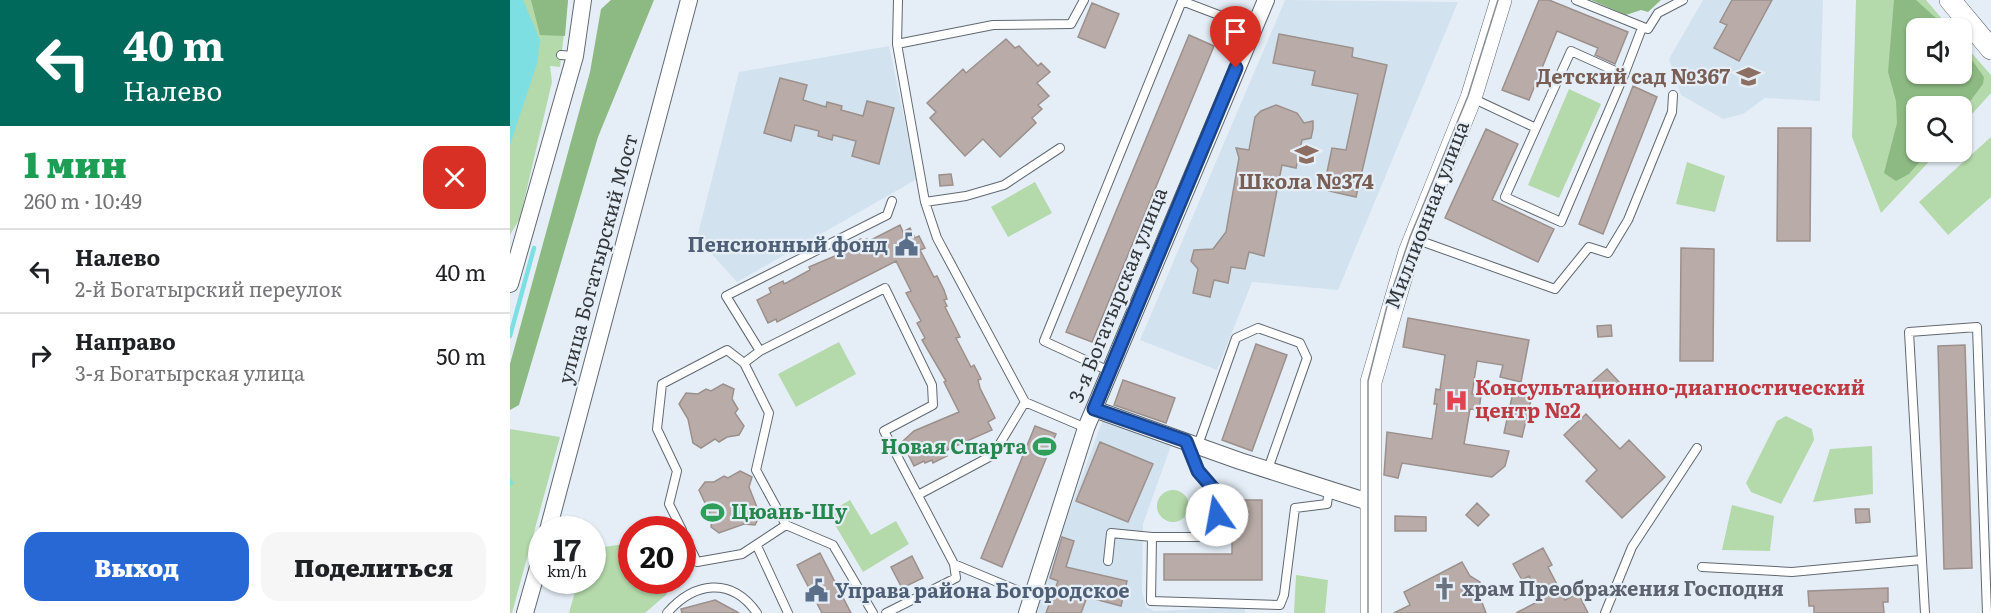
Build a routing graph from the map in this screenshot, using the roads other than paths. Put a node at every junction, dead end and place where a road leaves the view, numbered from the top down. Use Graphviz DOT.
graph roads {
  1 [pos="583,0"];
  2 [pos="689,0"];
  3 [pos="898,0"];
  4 [pos="1084,0"];
  5 [pos="1266,0"];
  6 [pos="1501,0"];
  7 [pos="1576,0"];
  8 [pos="1683,0"];
  9 [pos="1181,1"];
  10 [pos="1952,1"];
  11 [pos="1253,28"];
  12 [pos="1642,28"];
  13 [pos="897,44"];
  14 [pos="1991,49"];
  15 [pos="1624,75"];
  16 [pos="1673,95"];
  17 [pos="1471,98"];
  18 [pos="1536,128"];
  19 [pos="1060,148"];
  20 [pos="892,201"];
  21 [pos="925,202"];
  22 [pos="1413,238"];
  23 [pos="510,284"];
  24 [pos="760,351"];
  25 [pos="744,363"];
  26 [pos="1109,370"];
  27 [pos="1025,402"];
  28 [pos="1094,409"];
  29 [pos="1086,428"];
  30 [pos="1192,443"];
  31 [pos="1696,448"];
  32 [pos="1268,470"];
  33 [pos="1329,489"];
  34 [pos="918,495"];
  35 [pos="1372,503"];
  36 [pos="552,516"];
  37 [pos="675,516"];
  38 [pos="786,525"];
  39 [pos="1152,537"];
  40 [pos="757,546"];
  41 [pos="1989,553"];
  42 [pos="696,560"];
  43 [pos="1921,560"];
  44 [pos="1108,561"];
  45 [pos="954,564"];
  46 [pos="1702,567"];
  47 [pos="530,594"];
  48 [pos="1031,596"];
  49 [pos="525,613"];
  50 [pos="667,613"];
  51 [pos="757,613"];
  52 [pos="788,613"];
  53 [pos="873,613"];
  54 [pos="886,613"];
  55 [pos="1027,613"];
  56 [pos="1371,613"];
  57 [pos="1605,613"];
  58 [pos="1925,613"];
  59 [pos="1987,613"];
  1 -- 23 [label="street"];
  2 -- 36 [label="street, улица Богатырский Мост"];
  3 -- 13 [label="lane"];
  4 -- 13 [label="lane"];
  5 -- 11 [label="street, 3-я Богатырская улица"];
  6 -- 17 [label="street, Миллионная улица"];
  7 -- 12 [label="lane"];
  8 -- 12 [label="lane"];
  9 -- 11 [label="lane"];
  9 -- 26 [label="lane"];
  10 -- 14 [label="street"];
  11 -- 26 [label="street, 3-я Богатырская улица"];
  12 -- 15 [label="lane"];
  13 -- 21 [label="lane"];
  15 -- 18 [label="lane"];
  15 -- 18 [label="lane"];
  16 -- 22 [label="lane"];
  17 -- 18 [label="lane"];
  17 -- 22 [label="street, Миллионная улица"];
  19 -- 21 [label="lane"];
  20 -- 24 [label="lane"];
  21 -- 27 [label="lane"];
  22 -- 35 [label="street, Миллионная улица"];
  24 -- 25 [label="lane"];
  24 -- 34 [label="lane"];
  25 -- 37 [label="lane"];
  25 -- 38 [label="lane"];
  26 -- 28 [label="street, 3-я Богатырская улица"];
  27 -- 29 [label="lane"];
  27 -- 34 [label="lane"];
  28 -- 29 [label="street, 3-я Богатырская улица"];
  28 -- 30 [label="street"];
  29 -- 48 [label="street, 3-я Богатырская улица"];
  30 -- 32 [label="street"];
  30 -- 32 [label="lane"];
  30 -- 39 [label="lane"];
  31 -- 57 [label="lane"];
  32 -- 33 [label="street"];
  33 -- 35 [label="street"];
  33 -- 39 [label="lane"];
  34 -- 45 [label="lane"];
  35 -- 56 [label="street, Миллионная улица"];
  38 -- 40 [label="lane"];
  38 -- 53 [label="lane"];
  39 -- 44 [label="lane"];
  40 -- 42 [label="lane"];
  40 -- 52 [label="lane"];
  41 -- 43 [label="lane"];
  41 -- 59 [label="lane"];
  43 -- 46 [label="lane"];
  43 -- 58 [label="lane"];
  45 -- 48 [label="lane"];
  45 -- 54 [label="lane"];
  47 -- 49 [label="street"];
  48 -- 55 [label="street, 3-я Богатырская улица"];
  50 -- 51 [label="lane"];
}
